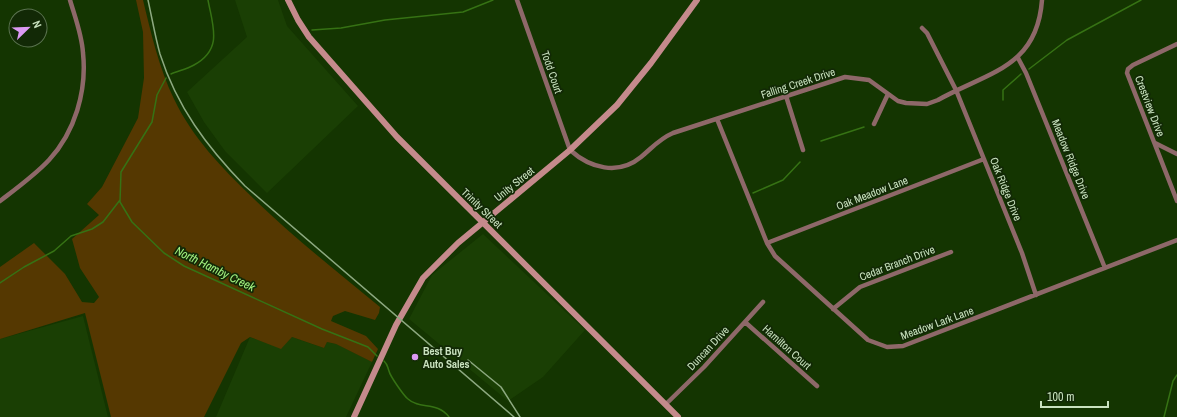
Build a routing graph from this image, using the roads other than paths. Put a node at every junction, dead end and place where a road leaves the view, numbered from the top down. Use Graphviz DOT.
graph roads {
  1 [pos="70,0"];
  2 [pos="288,0"];
  3 [pos="517,0"];
  4 [pos="697,0"];
  5 [pos="1042,0"];
  6 [pos="922,28"];
  7 [pos="1177,44"];
  8 [pos="1170,48"];
  9 [pos="1177,51"];
  10 [pos="1018,58"];
  11 [pos="956,90"];
  12 [pos="888,94"];
  13 [pos="786,96"];
  14 [pos="718,119"];
  15 [pos="874,124"];
  16 [pos="1155,143"];
  17 [pos="570,150"];
  18 [pos="803,150"];
  19 [pos="1177,154"];
  20 [pos="984,159"];
  21 [pos="0,201"];
  22 [pos="1177,201"];
  23 [pos="482,222"];
  24 [pos="1177,240"];
  25 [pos="767,243"];
  26 [pos="951,252"];
  27 [pos="1105,268"];
  28 [pos="1036,295"];
  29 [pos="763,302"];
  30 [pos="833,309"];
  31 [pos="745,322"];
  32 [pos="817,386"];
  33 [pos="666,404"];
  34 [pos="354,417"];
  35 [pos="678,417"];
  1 -- 21 [label="street"];
  2 -- 23 [label="street, Trinity Street"];
  3 -- 17 [label="street, Todd Court"];
  4 -- 17 [label="street, Unity Street"];
  5 -- 10 [label="street, Falling Creek Drive"];
  6 -- 11 [label="street, Oak Ridge Drive"];
  7 -- 8 [label="street, Crestview Drive"];
  8 -- 9 [label="street"];
  8 -- 16 [label="street, Crestview Drive"];
  10 -- 11 [label="street, Falling Creek Drive"];
  10 -- 27 [label="street, Meadow Ridge Drive"];
  11 -- 12 [label="street, Falling Creek Drive"];
  11 -- 20 [label="street, Oak Ridge Drive"];
  12 -- 13 [label="street, Falling Creek Drive"];
  12 -- 15 [label="street"];
  13 -- 14 [label="street, Falling Creek Drive"];
  13 -- 18 [label="street"];
  14 -- 17 [label="street, Falling Creek Drive"];
  14 -- 25 [label="street, Meadow Lark Lane"];
  16 -- 19 [label="street"];
  16 -- 22 [label="street, Crestview Drive"];
  17 -- 23 [label="street, Unity Street"];
  20 -- 25 [label="street, Oak Meadow Lane"];
  20 -- 28 [label="street, Oak Ridge Drive"];
  23 -- 33 [label="street, Trinity Street"];
  23 -- 34 [label="street, Unity Street"];
  24 -- 27 [label="street, Meadow Lark Lane"];
  25 -- 30 [label="street, Meadow Lark Lane"];
  26 -- 30 [label="street, Cedar Branch Drive"];
  27 -- 28 [label="street, Meadow Lark Lane"];
  28 -- 30 [label="street, Meadow Lark Lane"];
  29 -- 31 [label="street, Duncan Drive"];
  31 -- 32 [label="street, Hamilton Court"];
  31 -- 33 [label="street, Duncan Drive"];
  33 -- 35 [label="street, Trinity Street"];
}
